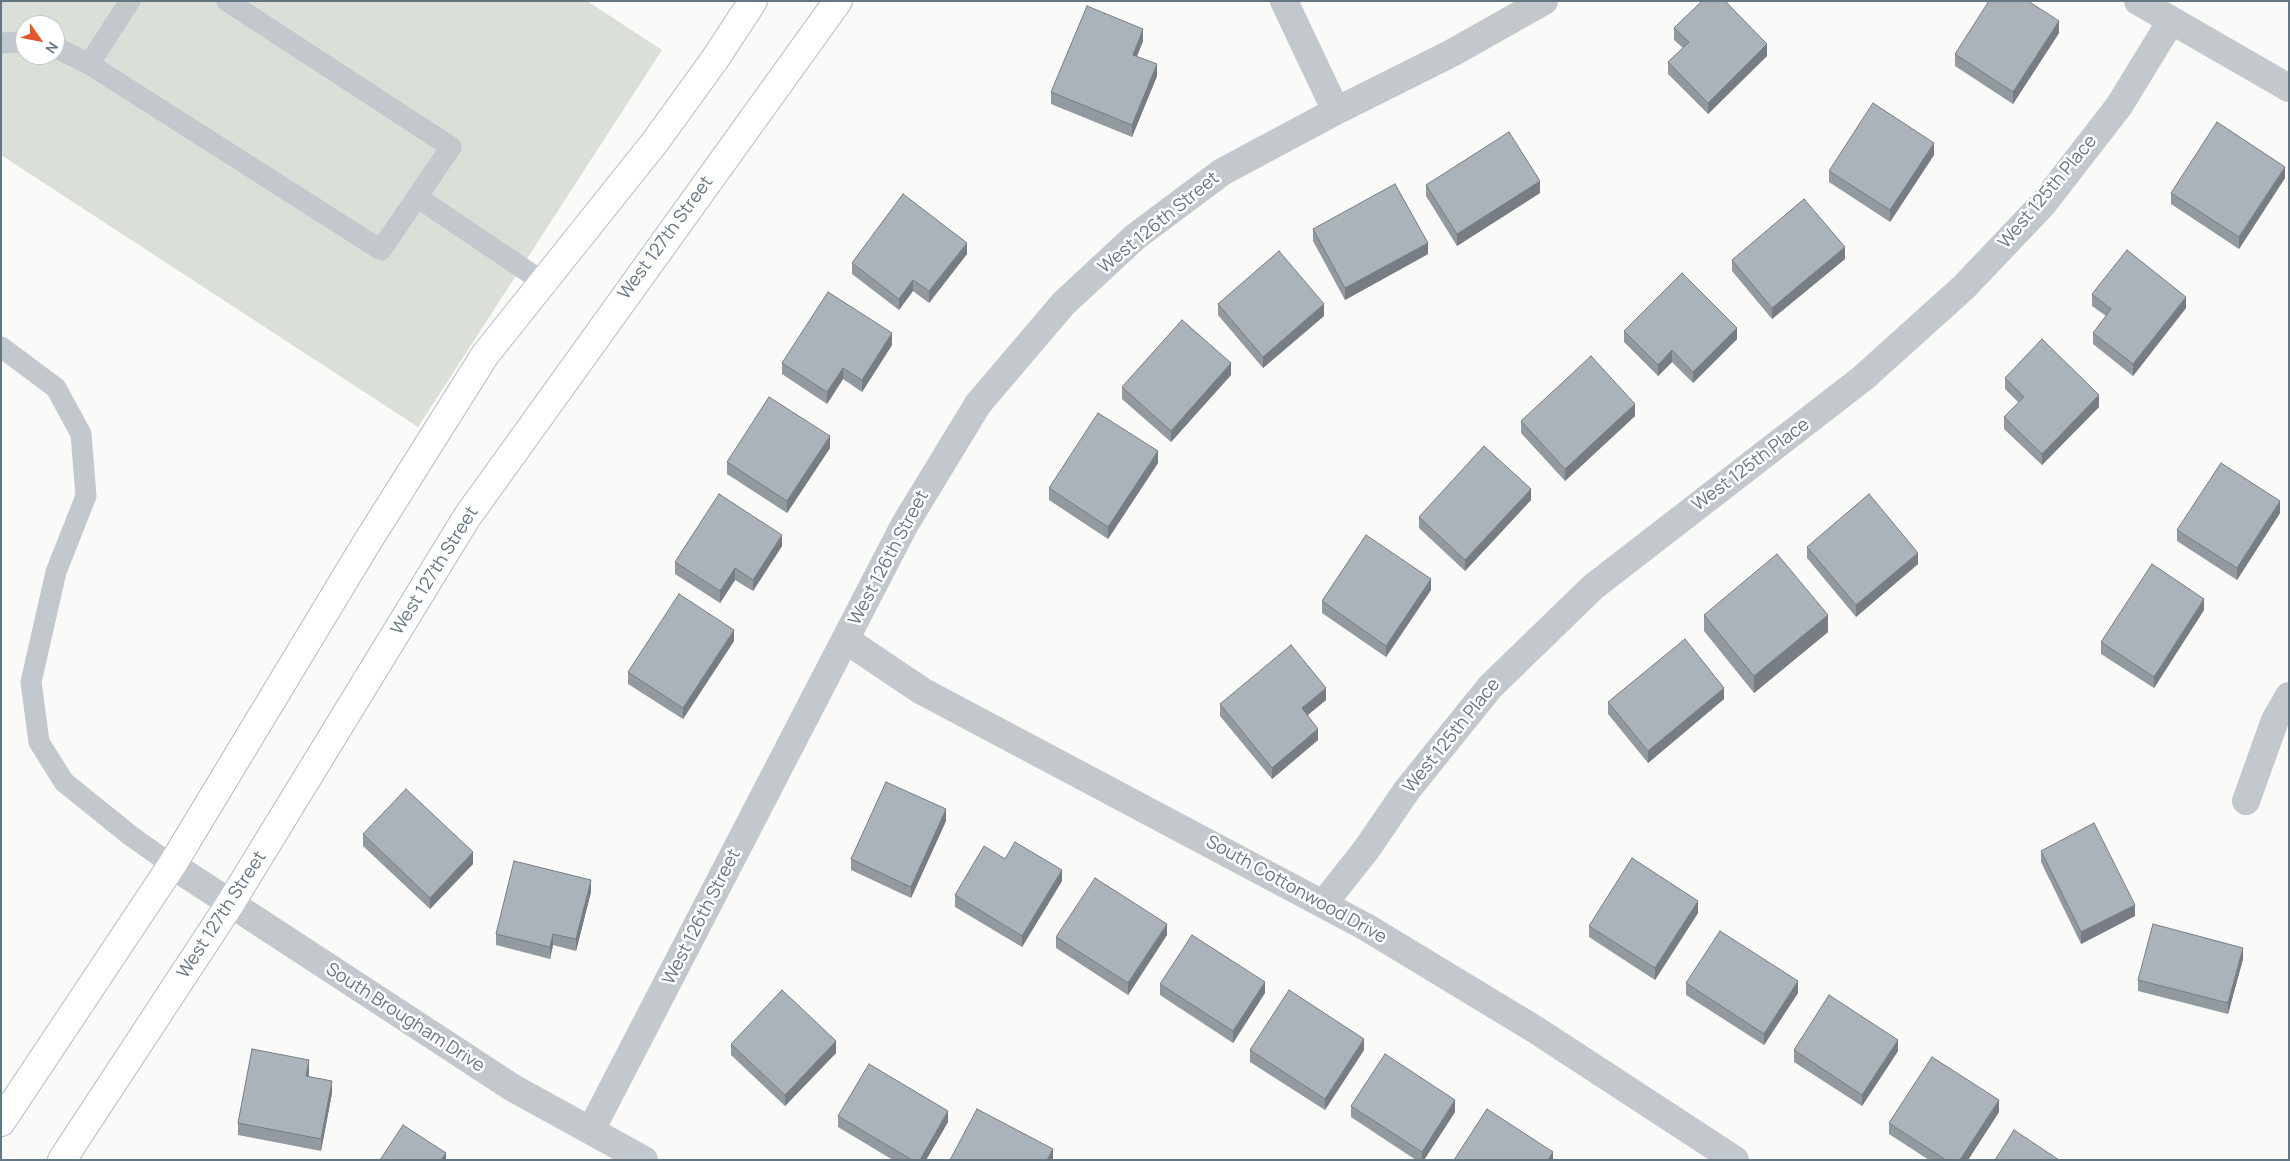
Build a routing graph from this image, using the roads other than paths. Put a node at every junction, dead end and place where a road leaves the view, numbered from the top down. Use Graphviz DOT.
graph roads {
  1 [pos="130,1"];
  2 [pos="227,1"];
  3 [pos="753,1"];
  4 [pos="838,1"];
  5 [pos="1284,1"];
  6 [pos="1544,1"];
  7 [pos="2138,1"];
  8 [pos="2171,21"];
  9 [pos="15,42"];
  10 [pos="1,43"];
  11 [pos="65,53"];
  12 [pos="89,64"];
  13 [pos="2289,88"];
  14 [pos="1336,111"];
  15 [pos="417,197"];
  16 [pos="543,282"];
  17 [pos="1,347"];
  18 [pos="846,640"];
  19 [pos="2289,696"];
  20 [pos="2246,801"];
  21 [pos="172,865"];
  22 [pos="1324,903"];
  23 [pos="230,904"];
  24 [pos="1,1122"];
  25 [pos="591,1130"];
  26 [pos="62,1160"];
  27 [pos="644,1160"];
  28 [pos="1735,1160"];
  1 -- 12 [label="lane"];
  2 -- 15 [label="lane"];
  3 -- 16 [label="main road"];
  4 -- 23 [label="main road, West 127th Street"];
  5 -- 14 [label="street"];
  6 -- 14 [label="street, West 126th Street"];
  7 -- 8 [label="street"];
  8 -- 13 [label="street"];
  8 -- 22 [label="street, West 125th Place"];
  9 -- 10 [label="lane"];
  11 -- 12 [label="lane"];
  12 -- 15 [label="lane"];
  14 -- 18 [label="street, West 126th Street"];
  15 -- 16 [label="lane"];
  16 -- 21 [label="main road"];
  17 -- 21 [label="lane"];
  18 -- 22 [label="street, South Cottonwood Drive"];
  18 -- 25 [label="street, West 126th Street"];
  19 -- 20 [label="street"];
  21 -- 23 [label="street, South Brougham Drive"];
  21 -- 24 [label="main road"];
  22 -- 28 [label="street, South Cottonwood Drive"];
  23 -- 25 [label="street, South Brougham Drive"];
  23 -- 26 [label="main road, West 127th Street"];
  25 -- 27 [label="street, South Brougham Drive"];
}
